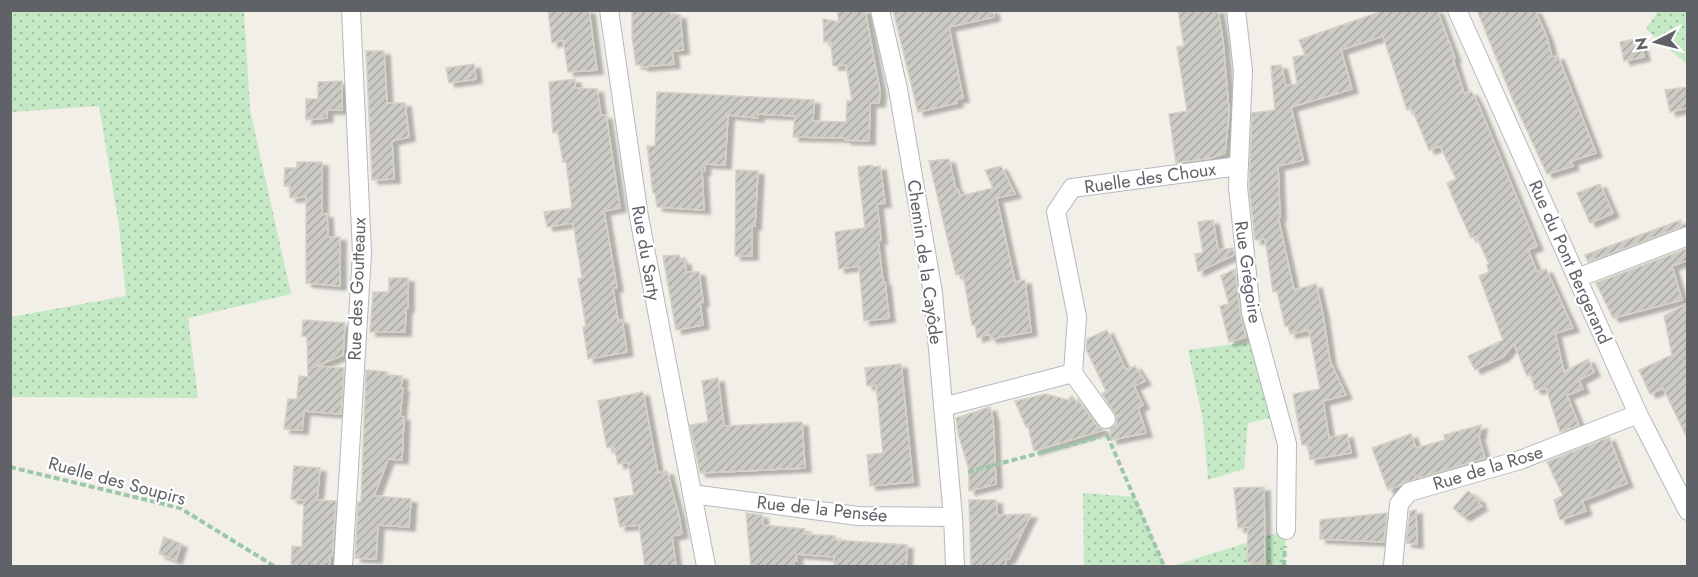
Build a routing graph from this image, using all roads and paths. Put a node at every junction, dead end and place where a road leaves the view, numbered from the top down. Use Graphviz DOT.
graph roads {
  1 [pos="351,10"];
  2 [pos="609,10"];
  3 [pos="880,10"];
  4 [pos="1236,10"];
  5 [pos="1457,10"];
  6 [pos="1239,166"];
  7 [pos="1688,236"];
  8 [pos="1577,278"];
  9 [pos="1073,372"];
  10 [pos="943,407"];
  11 [pos="1638,414"];
  12 [pos="1107,428"];
  13 [pos="10,467"];
  14 [pos="949,476"];
  15 [pos="692,494"];
  16 [pos="1688,511"];
  17 [pos="953,517"];
  18 [pos="1286,530"];
  19 [pos="274,567"];
  20 [pos="343,567"];
  21 [pos="706,567"];
  22 [pos="955,567"];
  23 [pos="1164,567"];
  24 [pos="1393,567"];
  1 -- 20 [label="street, Rue des Goutteaux"];
  2 -- 15 [label="street, Rue du Sarty"];
  3 -- 10 [label="street, Chemin de la Cayôde"];
  4 -- 6 [label="street, Rue Grégoire"];
  5 -- 8 [label="street, Rue du Pont Bergerand"];
  6 -- 9 [label="street, Ruelle des Choux"];
  6 -- 18 [label="street, Rue Grégoire"];
  7 -- 8 [label="street"];
  8 -- 11 [label="street, Rue du Pont Bergerand"];
  9 -- 10 [label="street"];
  9 -- 12 [label="street"];
  10 -- 14 [label="street, Chemin de la Cayôde"];
  11 -- 16 [label="street, Rue du Pont Bergerand"];
  11 -- 24 [label="street, Rue de la Rose"];
  12 -- 14 [label="path"];
  12 -- 23 [label="path"];
  13 -- 19 [label="path, Ruelle des Soupirs"];
  14 -- 17 [label="street, Chemin de la Cayôde"];
  15 -- 17 [label="street, Rue de la Pensée"];
  15 -- 21 [label="street, Rue du Sarty"];
  17 -- 22 [label="street, Chemin de la Cayôde"];
}
